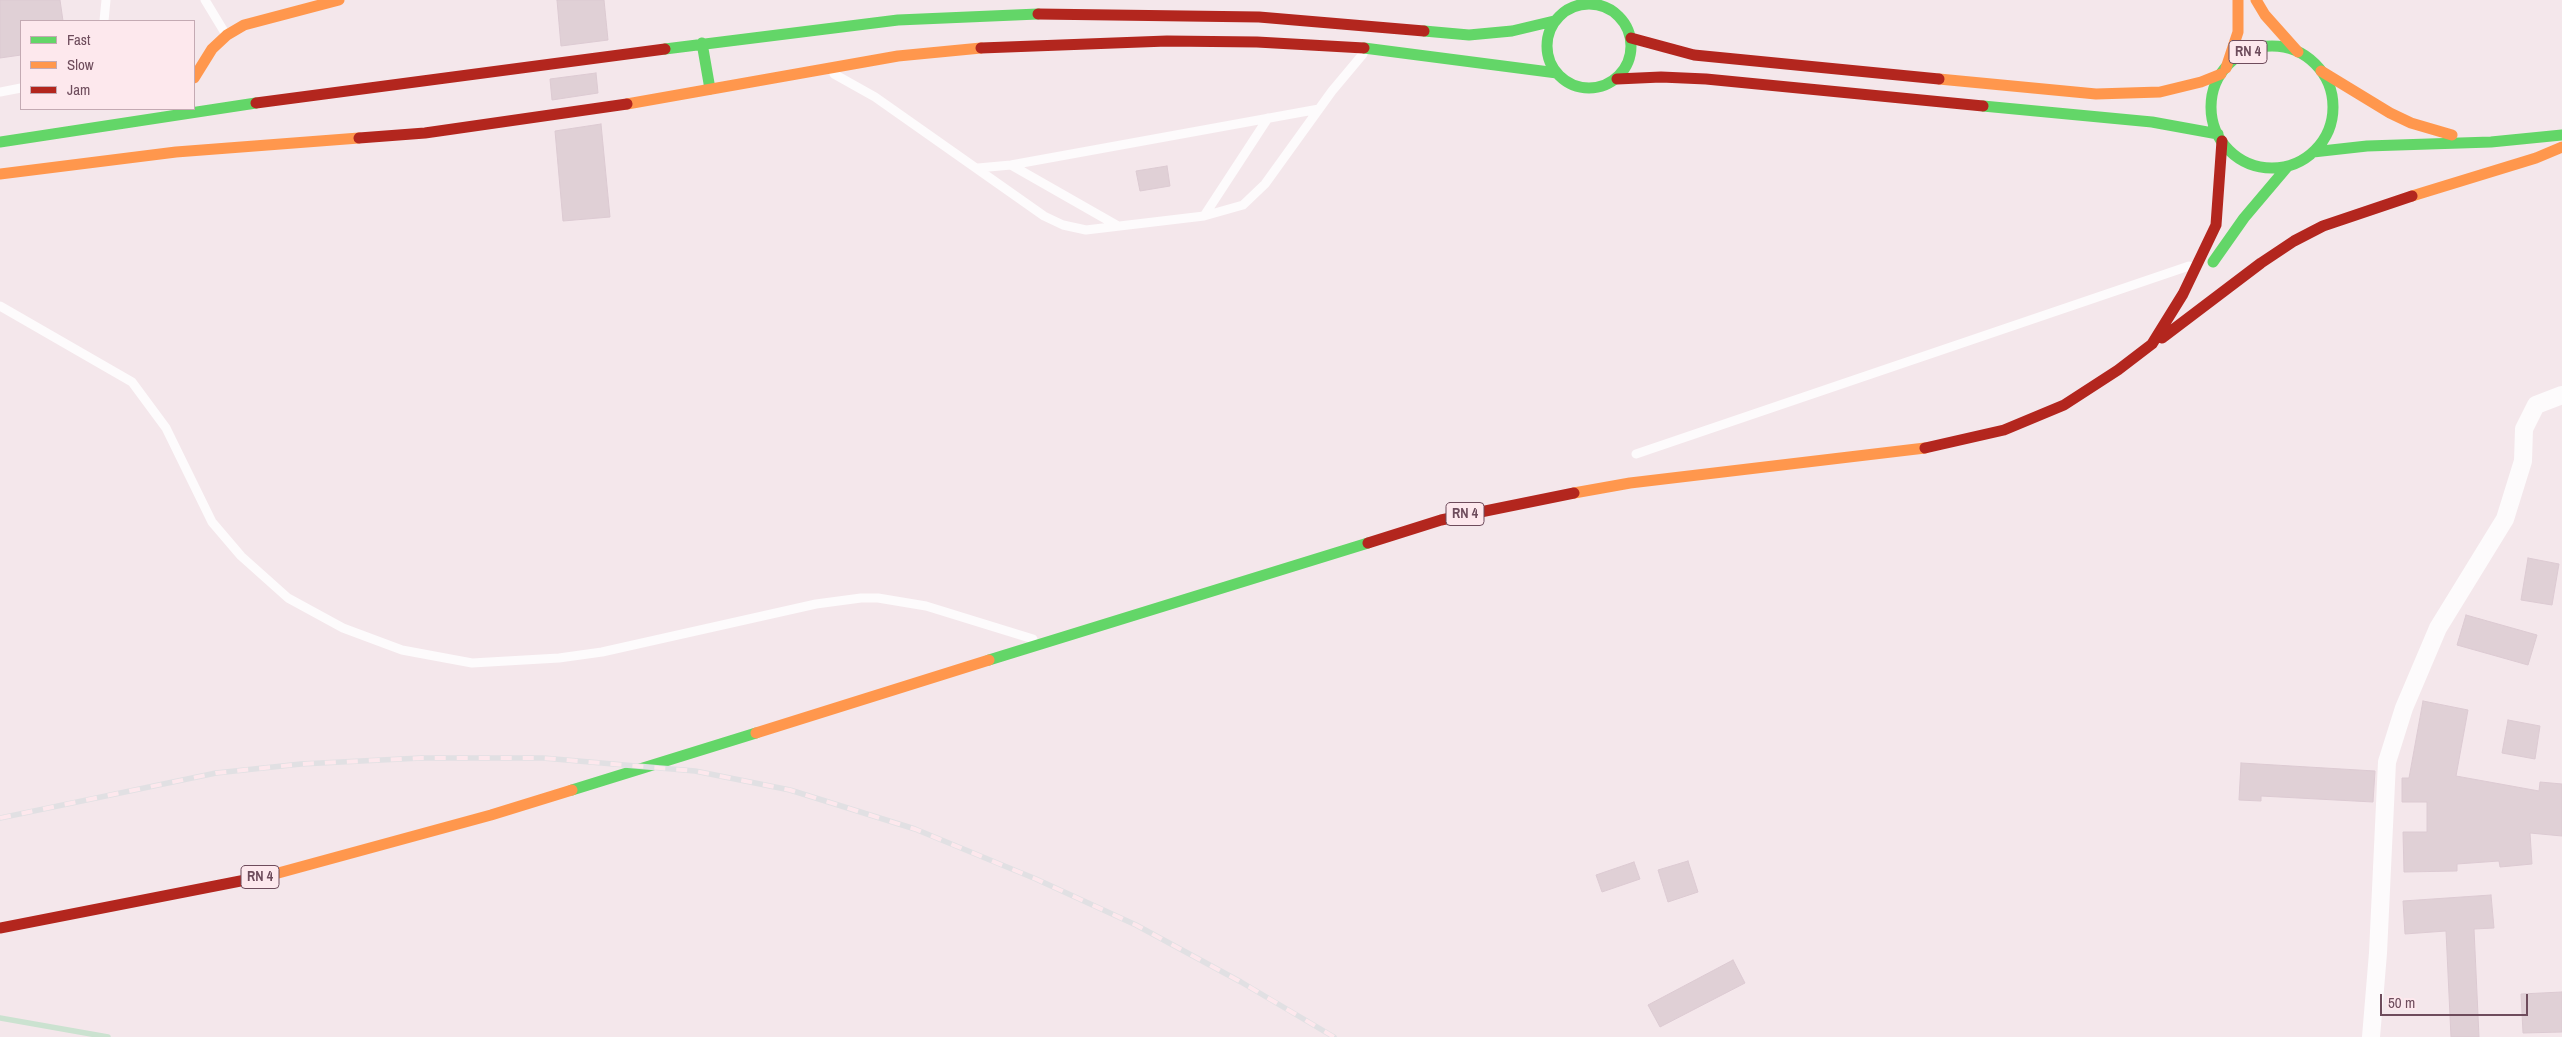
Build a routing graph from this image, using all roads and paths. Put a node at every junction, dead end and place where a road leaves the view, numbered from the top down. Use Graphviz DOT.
graph roads {
  1 [pos="106,0"];
  2 [pos="205,0"];
  3 [pos="339,0"];
  4 [pos="2238,0"];
  5 [pos="2256,0"];
  6 [pos="1590,2"];
  7 [pos="104,20"];
  8 [pos="1554,21"];
  9 [pos="227,35"];
  10 [pos="1631,38"];
  11 [pos="702,43"];
  12 [pos="1368,48"];
  13 [pos="2298,52"];
  14 [pos="824,70"];
  15 [pos="2224,71"];
  16 [pos="2321,71"];
  17 [pos="1557,74"];
  18 [pos="195,76"];
  19 [pos="1617,78"];
  20 [pos="20,88"];
  21 [pos="710,90"];
  22 [pos="0,92"];
  23 [pos="195,109"];
  24 [pos="1319,109"];
  25 [pos="189,110"];
  26 [pos="174,112"];
  27 [pos="1268,118"];
  28 [pos="2562,136"];
  29 [pos="2220,138"];
  30 [pos="0,142"];
  31 [pos="2472,142"];
  32 [pos="2562,147"];
  33 [pos="2313,152"];
  34 [pos="150,154"];
  35 [pos="1011,165"];
  36 [pos="2288,166"];
  37 [pos="978,168"];
  38 [pos="0,174"];
  39 [pos="1204,216"];
  40 [pos="1118,226"];
  41 [pos="2199,262"];
  42 [pos="2183,294"];
  43 [pos="0,306"];
  44 [pos="2152,344"];
  45 [pos="2562,396"];
  46 [pos="1636,454"];
  47 [pos="1048,643"];
  48 [pos="0,928"];
  49 [pos="2371,1037"];
  1 -- 7 [label="lane"];
  2 -- 9 [label="lane"];
  3 -- 9 [label="main road"];
  4 -- 15 [label="main road"];
  5 -- 13 [label="main road"];
  6 -- 8 [label="main road"];
  6 -- 10 [label="main road"];
  8 -- 11 [label="main road"];
  8 -- 17 [label="main road"];
  9 -- 18 [label="main road"];
  10 -- 15 [label="main road"];
  10 -- 19 [label="main road"];
  11 -- 21 [label="main road"];
  11 -- 23 [label="main road"];
  12 -- 14 [label="main road"];
  12 -- 17 [label="main road"];
  12 -- 24 [label="lane"];
  13 -- 15 [label="main road, RN 4"];
  13 -- 16 [label="main road, RN 4"];
  14 -- 21 [label="main road"];
  14 -- 37 [label="lane"];
  15 -- 29 [label="main road, RN 4"];
  16 -- 31 [label="main road, RN 4"];
  16 -- 33 [label="main road, RN 4"];
  17 -- 19 [label="main road"];
  19 -- 29 [label="main road"];
  20 -- 22 [label="lane"];
  21 -- 34 [label="main road"];
  24 -- 27 [label="lane"];
  24 -- 39 [label="lane"];
  25 -- 26 [label="main road"];
  26 -- 30 [label="main road"];
  26 -- 34 [label="main road"];
  27 -- 35 [label="lane"];
  27 -- 39 [label="lane"];
  28 -- 31 [label="main road, RN 4"];
  29 -- 36 [label="main road, RN 4"];
  29 -- 41 [label="main road, RN 4"];
  31 -- 33 [label="main road, RN 4"];
  32 -- 44 [label="main road"];
  33 -- 36 [label="main road, RN 4"];
  34 -- 38 [label="main road"];
  35 -- 37 [label="lane"];
  35 -- 40 [label="lane"];
  36 -- 42 [label="main road, RN 4"];
  37 -- 40 [label="lane"];
  39 -- 40 [label="lane"];
  41 -- 42 [label="main road, RN 4"];
  41 -- 46 [label="lane"];
  42 -- 44 [label="main road, RN 4"];
  43 -- 47 [label="lane"];
  44 -- 47 [label="main road, RN 4"];
  45 -- 49 [label="street"];
  47 -- 48 [label="main road, RN 4"];
}
